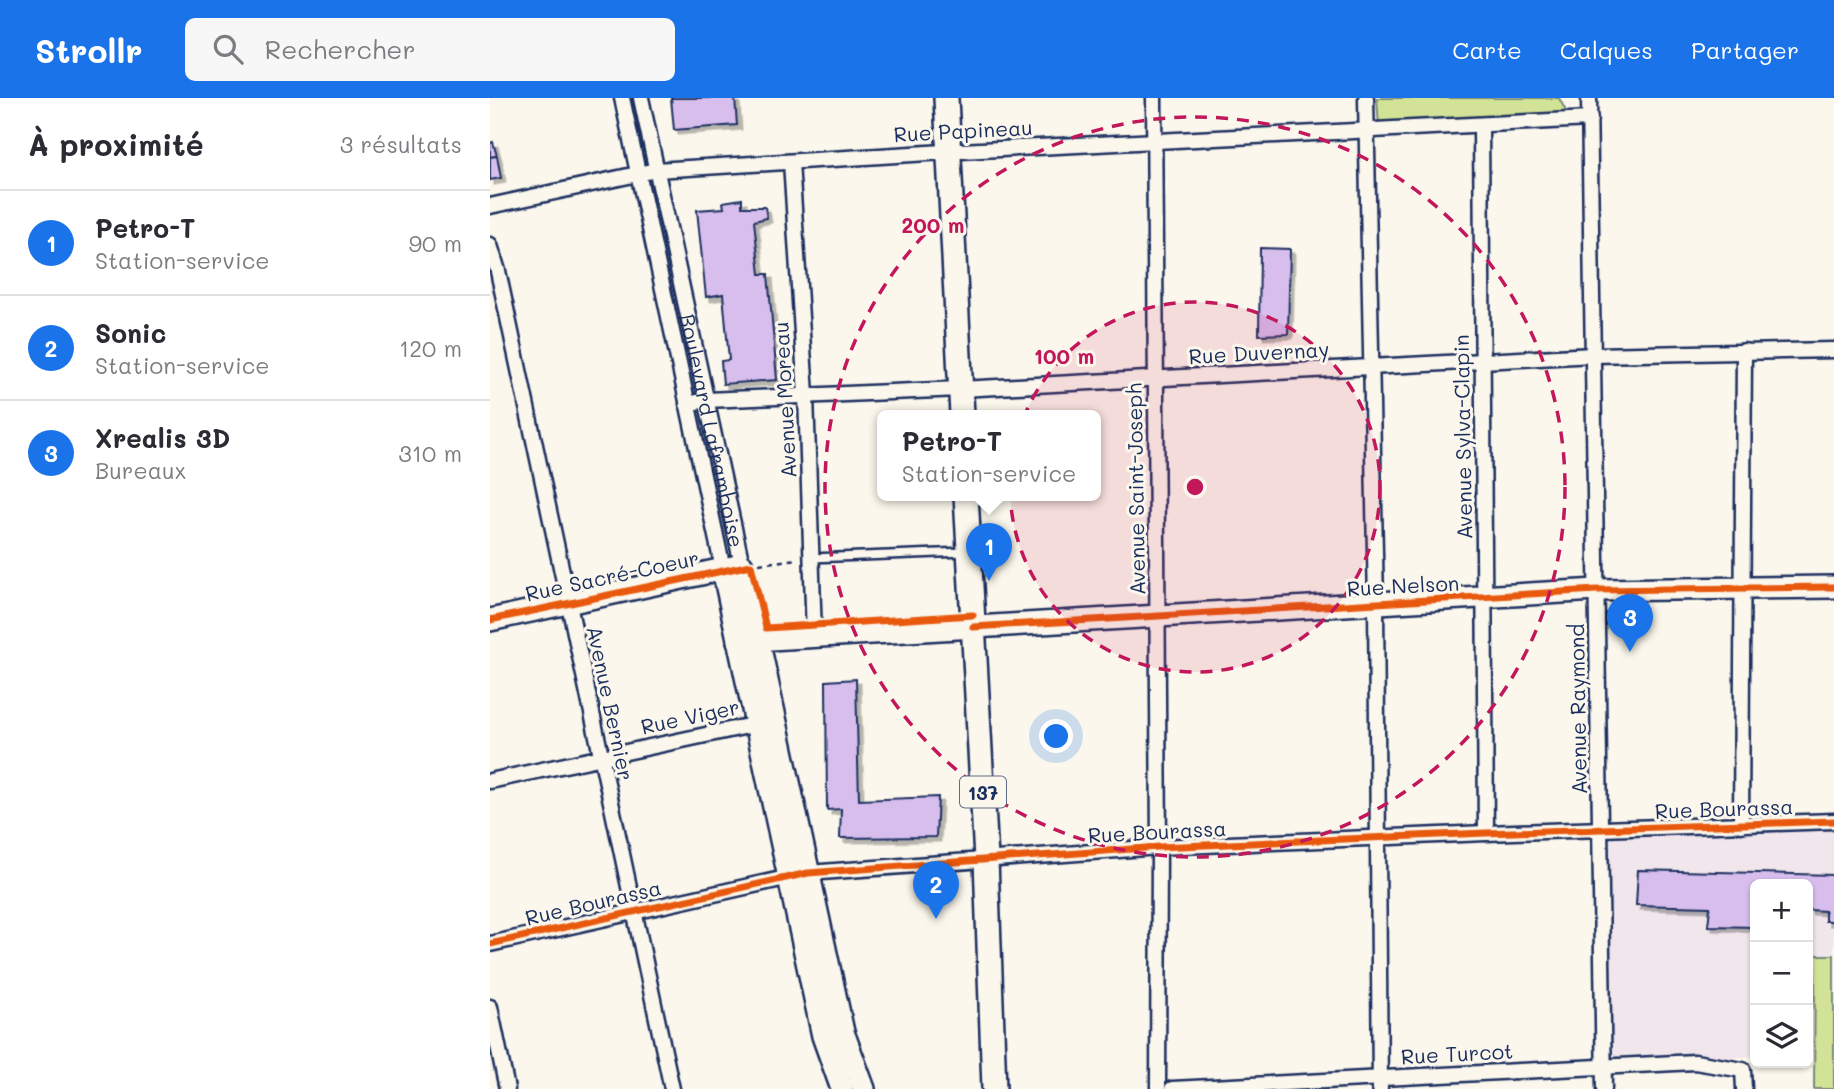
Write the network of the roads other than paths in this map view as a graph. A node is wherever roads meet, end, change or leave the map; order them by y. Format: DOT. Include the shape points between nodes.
graph roads {
  1 [pos="622,98"];
  2 [pos="641,98"];
  3 [pos="946,98"];
  4 [pos="1154,98"];
  5 [pos="1366,98"];
  6 [pos="1589,98"];
  7 [pos="1590,119"];
  8 [pos="1481,126"];
  9 [pos="1366,131"];
  10 [pos="1153,141"];
  11 [pos="948,151"];
  12 [pos="791,162"];
  13 [pos="656,170"];
  14 [pos="638,174"];
  15 [pos="490,206"];
  16 [pos="490,245"];
  17 [pos="1744,351"];
  18 [pos="1834,351"];
  19 [pos="1593,355"];
  20 [pos="1482,361"];
  21 [pos="1371,366"];
  22 [pos="1155,379"];
  23 [pos="960,389"];
  24 [pos="806,395"];
  25 [pos="706,400"];
  26 [pos="687,404"];
  27 [pos="961,410"];
  28 [pos="966,501"];
  29 [pos="969,551"];
  30 [pos="811,558"];
  31 [pos="739,566"];
  32 [pos="1834,587"];
  33 [pos="1741,588"];
  34 [pos="1597,590"];
  35 [pos="1485,597"];
  36 [pos="568,603"];
  37 [pos="1376,604"];
  38 [pos="1157,616"];
  39 [pos="490,620"];
  40 [pos="973,627"];
  41 [pos="814,636"];
  42 [pos="748,641"];
  43 [pos="766,722"];
  44 [pos="601,756"];
  45 [pos="490,781"];
  46 [pos="1834,821"];
  47 [pos="1741,825"];
  48 [pos="1600,829"];
  49 [pos="1486,833"];
  50 [pos="1378,838"];
  51 [pos="1159,847"];
  52 [pos="986,859"];
  53 [pos="798,875"];
  54 [pos="634,910"];
  55 [pos="490,944"];
  56 [pos="490,1007"];
  57 [pos="1604,1066"];
  58 [pos="1488,1073"];
  59 [pos="1380,1084"];
  60 [pos="507,1089"];
  61 [pos="672,1089"];
  62 [pos="842,1089"];
  63 [pos="864,1089"];
  64 [pos="994,1089"];
  65 [pos="1158,1089"];
  66 [pos="1172,1089"];
  67 [pos="1488,1089"];
  68 [pos="1604,1089"];
  69 [pos="1744,1089"];
  1 -- 14 [label="street, Boulevard Laframboise"];
  2 -- 13 [label="street, Boulevard Laframboise"];
  3 -- 11 [label="main road"];
  4 -- 10 [label="street, Avenue Saint-Joseph"];
  5 -- 9 [label="street"];
  6 -- 7 [label="street"];
  7 -- 8 [label="street, Rue Papineau"];
  7 -- 19 [label="street, Avenue Raymond"];
  8 -- 9 [label="street, Rue Papineau"];
  8 -- 20 [label="street, Avenue Sylva-Clapin"];
  9 -- 10 [label="street, Rue Papineau"];
  9 -- 21 [label="street"];
  10 -- 11 [label="street, Rue Papineau"];
  10 -- 22 [label="street, Avenue Saint-Joseph"];
  11 -- 12 [label="street, Rue Papineau"];
  11 -- 23 [label="main road"];
  12 -- 13 [label="street, Rue Papineau"];
  12 -- 24 [label="street, Avenue Moreau"];
  13 -- 14 [label="street, Rue Papineau"];
  13 -- 25 [label="street, Boulevard Laframboise"];
  14 -- 15 [label="street, Rue Papineau"];
  14 -- 26 [label="street, Boulevard Laframboise"];
  16 -- 36 [label="street, Avenue Bernier"];
  17 -- 18 [label="street, Rue Duvernay"];
  17 -- 19 [label="street, Rue Duvernay"];
  17 -- 33 [label="street"];
  19 -- 20 [label="street, Rue Duvernay"];
  19 -- 34 [label="street, Avenue Raymond"];
  20 -- 21 [label="street, Rue Duvernay"];
  20 -- 35 [label="street, Avenue Sylva-Clapin"];
  21 -- 22 [label="street, Rue Duvernay"];
  21 -- 37 [label="street"];
  22 -- 23 [label="street, Rue Duvernay"];
  22 -- 38 [label="street, Avenue Saint-Joseph"];
  23 -- 24 [label="street, Rue Duvernay"];
  23 -- 27 [label="main road"];
  24 -- 25 [label="street, Rue Duvernay"];
  24 -- 30 [label="street, Avenue Moreau"];
  25 -- 26 [label="street, Rue Duvernay"];
  25 -- 31 [label="street, Boulevard Laframboise"];
  26 -- 31 [label="street, Boulevard Laframboise"];
  28 -- 29 [label="main road, 137"];
  29 -- 30 [label="lane"];
  29 -- 40 [label="main road, 137"];
  30 -- 41 [label="street, Avenue Moreau"];
  31 -- 36 [label="street, Rue Sacré-Coeur"];
  31 -- 42 [label="street, Boulevard Laframboise"];
  32 -- 33 [label="street, Rue Nelson"];
  33 -- 34 [label="street, Rue Nelson"];
  33 -- 47 [label="street"];
  34 -- 35 [label="street, Rue Nelson"];
  34 -- 48 [label="street, Avenue Raymond"];
  35 -- 37 [label="street, Rue Nelson"];
  35 -- 49 [label="street, Avenue Sylva-Clapin"];
  36 -- 39 [label="street, Rue Sacré-Coeur"];
  36 -- 44 [label="street, Avenue Bernier"];
  37 -- 38 [label="street, Rue Nelson"];
  37 -- 50 [label="street"];
  38 -- 40 [label="street, Rue Nelson"];
  38 -- 51 [label="street, Avenue Saint-Joseph"];
  40 -- 41 [label="street, Rue Nelson"];
  40 -- 52 [label="main road, 137"];
  41 -- 42 [label="street, Rue Nelson"];
  42 -- 43 [label="street, Boulevard Laframboise"];
  43 -- 44 [label="street, Rue Viger"];
  43 -- 53 [label="street, Boulevard Laframboise"];
  44 -- 45 [label="street, Rue Viger"];
  44 -- 54 [label="street, Avenue Bernier"];
  46 -- 47 [label="street, Rue Bourassa"];
  47 -- 48 [label="street, Rue Bourassa"];
  48 -- 49 [label="street, Rue Bourassa"];
  48 -- 57 [label="street, Avenue Raymond"];
  49 -- 50 [label="street, Rue Bourassa"];
  50 -- 51 [label="street, Rue Bourassa"];
  50 -- 59 [label="street"];
  51 -- 52 [label="street, Rue Bourassa"];
  51 -- 65 [label="street, Avenue Saint-Joseph"];
  52 -- 53 [label="street, Rue Bourassa"];
  52 -- 64 [label="main road, 137"];
  53 -- 54 [label="street, Rue Bourassa"];
  53 -- 62 [label="street, Boulevard Laframboise" via="823,1036"];
  53 -- 63 [label="street, Boulevard Laframboise"];
  54 -- 55 [label="street, Rue Bourassa"];
  54 -- 61 [label="street, Avenue Bernier"];
  56 -- 60 [label="street"];
  57 -- 58 [label="street, Rue Turcot"];
  57 -- 68 [label="street, Avenue Raymond"];
  57 -- 69 [label="street, Rue Turcot" via="1695,1062 1743,1070"];
  58 -- 59 [label="street, Rue Turcot"];
  58 -- 67 [label="street"];
  59 -- 66 [label="street, Rue Turcot"];
}
